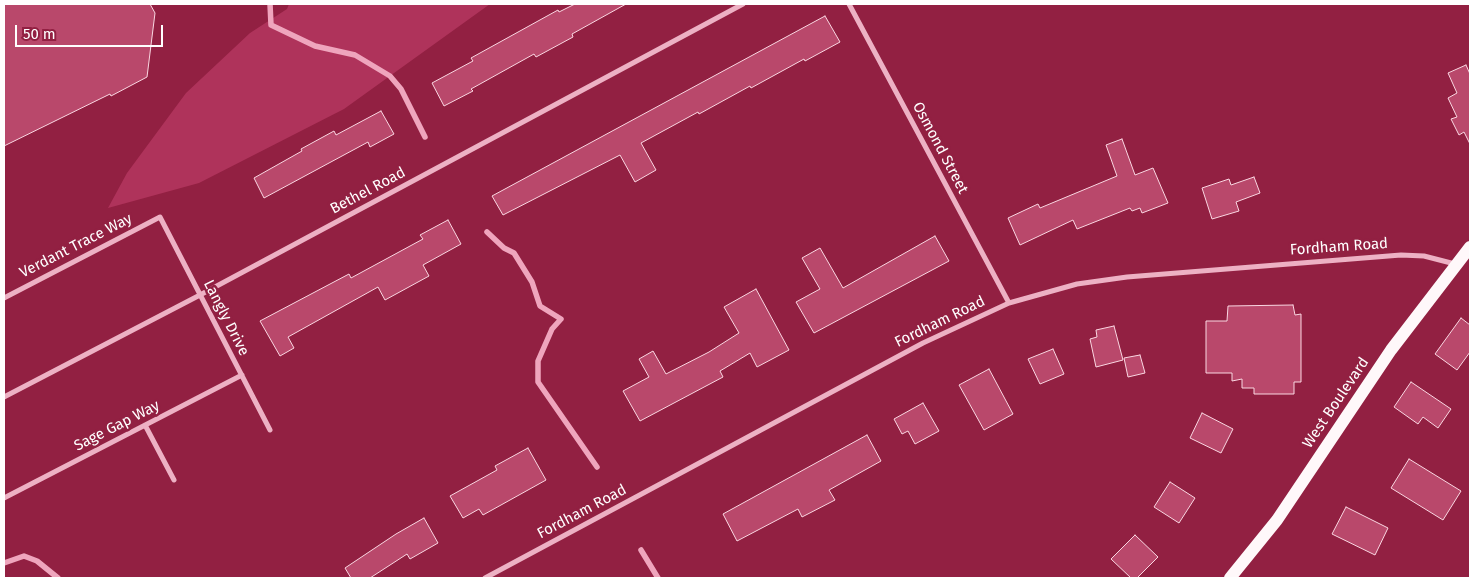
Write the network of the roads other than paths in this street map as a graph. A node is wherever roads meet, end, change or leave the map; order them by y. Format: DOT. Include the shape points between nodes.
graph roads {
  1 [pos="742,4"];
  2 [pos="849,4"];
  3 [pos="160,217"];
  4 [pos="1470,247"];
  5 [pos="1455,264"];
  6 [pos="200,295"];
  7 [pos="4,298"];
  8 [pos="1009,303"];
  9 [pos="242,375"];
  10 [pos="4,397"];
  11 [pos="145,425"];
  12 [pos="270,430"];
  13 [pos="174,480"];
  14 [pos="4,498"];
  15 [pos="485,578"];
  16 [pos="1230,578"];
  1 -- 6 [label="street, Bethel Road"];
  2 -- 8 [label="street, Osmond Street"];
  3 -- 6 [label="street, Langly Drive"];
  3 -- 7 [label="street, Verdant Trace Way"];
  4 -- 5 [label="main road, West Boulevard"];
  5 -- 8 [label="street, Fordham Road" via="1424,256 1401,255 1126,276 1077,284"];
  5 -- 16 [label="main road, West Boulevard" via="1391,350 1277,520"];
  6 -- 9 [label="street, Langly Drive"];
  6 -- 10 [label="street, Bethel Road"];
  8 -- 15 [label="street, Fordham Road" via="923,343"];
  9 -- 11 [label="street, Sage Gap Way"];
  9 -- 12 [label="street, Langly Drive"];
  11 -- 13 [label="street"];
  11 -- 14 [label="street, Sage Gap Way"];
}
